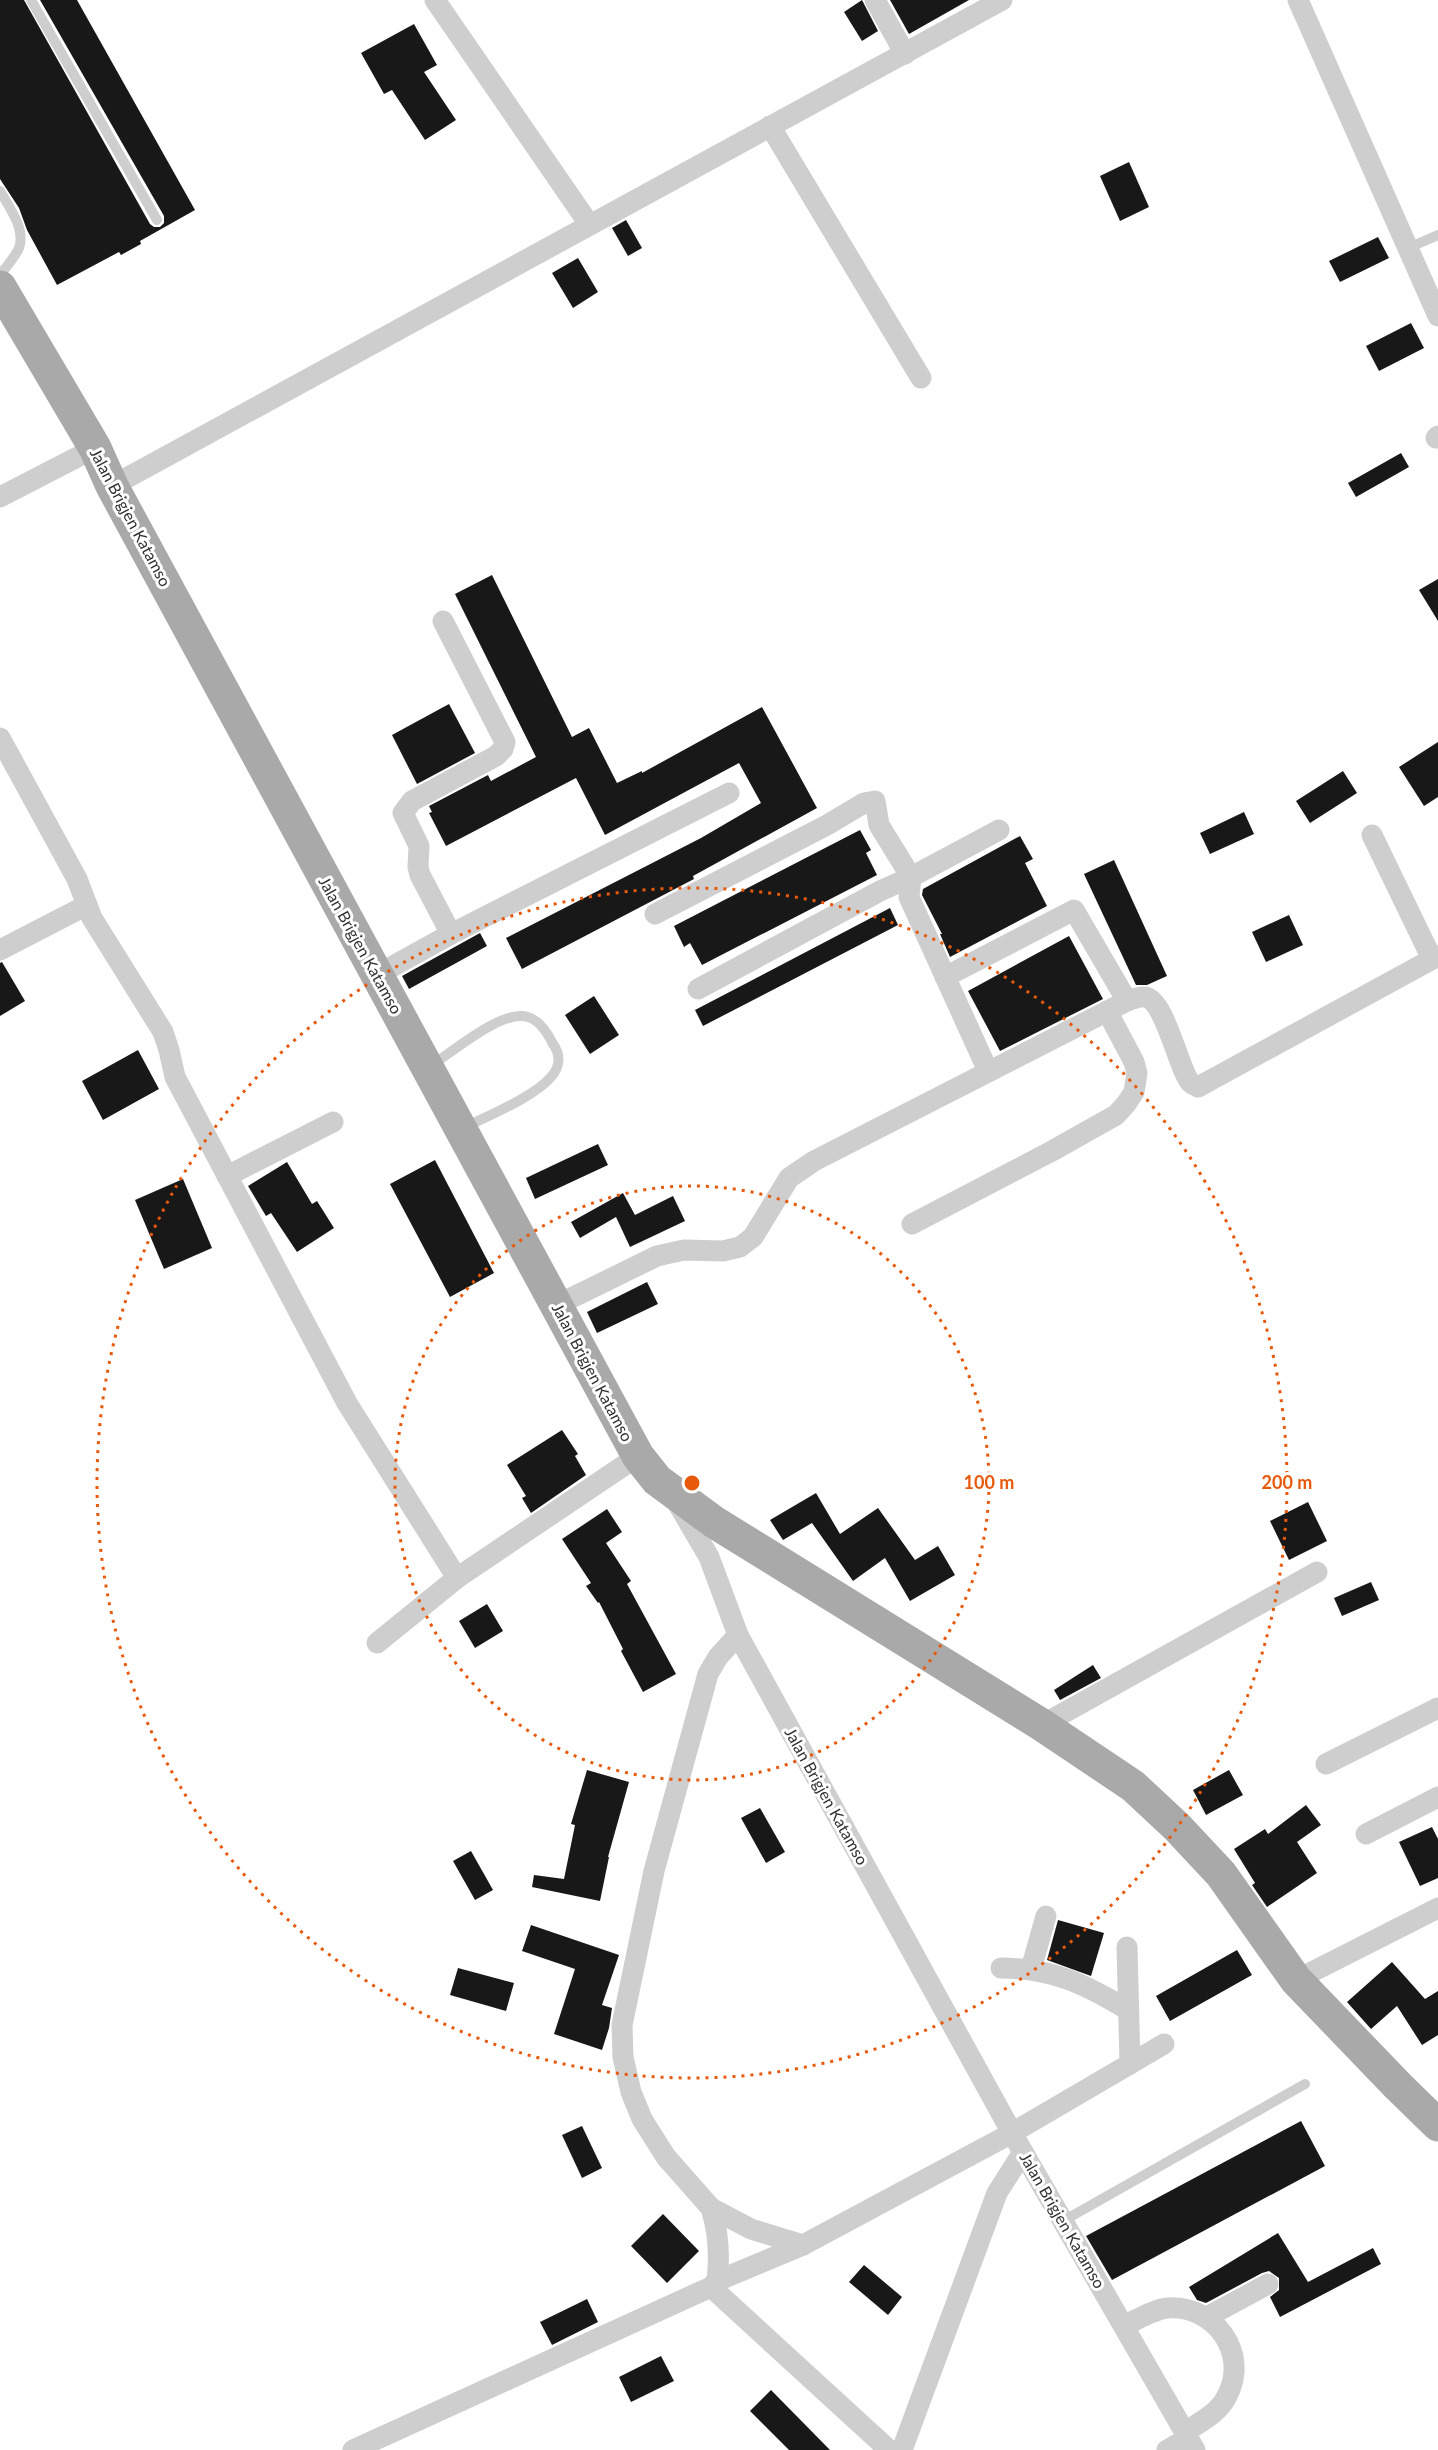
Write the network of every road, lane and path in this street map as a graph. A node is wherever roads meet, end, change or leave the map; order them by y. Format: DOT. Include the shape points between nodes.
graph roads {
  1 [pos="31,0"];
  2 [pos="435,0"];
  3 [pos="875,0"];
  4 [pos="1298,0"];
  5 [pos="994,2"];
  6 [pos="905,54"];
  7 [pos="770,126"];
  8 [pos="0,191"];
  9 [pos="156,220"];
  10 [pos="589,224"];
  11 [pos="1438,235"];
  12 [pos="1408,248"];
  13 [pos="0,275"];
  14 [pos="0,287"];
  15 [pos="1438,316"];
  16 [pos="921,378"];
  17 [pos="94,448"];
  18 [pos="112,486"];
  19 [pos="0,497"];
  20 [pos="444,621"];
  21 [pos="0,738"];
  22 [pos="729,793"];
  23 [pos="999,830"];
  24 [pos="1372,834"];
  25 [pos="911,877"];
  26 [pos="87,905"];
  27 [pos="655,914"];
  28 [pos="451,934"];
  29 [pos="0,950"];
  30 [pos="1435,958"];
  31 [pos="377,975"];
  32 [pos="945,977"];
  33 [pos="698,989"];
  34 [pos="1127,1001"];
  35 [pos="1107,1011"];
  36 [pos="429,1067"];
  37 [pos="988,1071"];
  38 [pos="333,1122"];
  39 [pos="461,1130"];
  40 [pos="227,1176"];
  41 [pos="912,1224"];
  42 [pos="557,1305"];
  43 [pos="648,1468"];
  44 [pos="1317,1572"];
  45 [pos="457,1578"];
  46 [pos="738,1635"];
  47 [pos="377,1643"];
  48 [pos="1438,1708"];
  49 [pos="1042,1725"];
  50 [pos="1326,1764"];
  51 [pos="1438,1797"];
  52 [pos="1366,1834"];
  53 [pos="1438,1908"];
  54 [pos="1046,1916"];
  55 [pos="1127,1947"];
  56 [pos="1001,1968"];
  57 [pos="1031,1969"];
  58 [pos="1296,1980"];
  59 [pos="1128,2010"];
  60 [pos="1164,2044"];
  61 [pos="1130,2064"];
  62 [pos="1305,2084"];
  63 [pos="1438,2125"];
  64 [pos="1012,2133"];
  65 [pos="1023,2152"];
  66 [pos="711,2208"];
  67 [pos="1063,2221"];
  68 [pos="803,2245"];
  69 [pos="714,2284"];
  70 [pos="1268,2284"];
  71 [pos="1207,2317"];
  72 [pos="1125,2325"];
  73 [pos="1190,2440"];
  74 [pos="353,2450"];
  75 [pos="889,2450"];
  76 [pos="902,2450"];
  77 [pos="1167,2450"];
  1 -- 9 [label="lane"];
  2 -- 10 [label="street"];
  3 -- 6 [label="street"];
  4 -- 12 [label="street"];
  5 -- 6 [label="street"];
  6 -- 7 [label="street"];
  7 -- 10 [label="street"];
  7 -- 16 [label="street"];
  8 -- 13 [label="lane" via="21,236 19,248"];
  10 -- 18 [label="street"];
  11 -- 12 [label="lane"];
  12 -- 15 [label="street"];
  14 -- 17 [label="main road, Jalan Brigjen Katamso"];
  17 -- 18 [label="main road, Jalan Brigjen Katamso"];
  17 -- 19 [label="street"];
  18 -- 31 [label="main road, Jalan Brigjen Katamso"];
  20 -- 28 [label="street" via="504,742 503,749 491,760 412,801 403,813 419,846 420,875"];
  21 -- 26 [label="street" via="78,879"];
  22 -- 28 [label="street"];
  23 -- 25 [label="street"];
  24 -- 30 [label="street"];
  25 -- 27 [label="street" via="879,825 875,801 864,803"];
  25 -- 32 [label="street" via="909,897"];
  25 -- 33 [label="street"];
  26 -- 29 [label="street"];
  26 -- 40 [label="street" via="163,1032 175,1077"];
  28 -- 31 [label="street"];
  30 -- 34 [label="street" via="1198,1087 1190,1082 1156,1005 1143,996"];
  31 -- 36 [label="main road, Jalan Brigjen Katamso"];
  32 -- 34 [label="street" via="1074,910"];
  32 -- 37 [label="street"];
  34 -- 35 [label="street"];
  35 -- 37 [label="street"];
  35 -- 41 [label="street" via="1137,1073 1134,1092 1116,1115"];
  36 -- 39 [label="main road, Jalan Brigjen Katamso"];
  36 -- 39 [label="lane" via="503,1018 517,1016 530,1017 538,1023 558,1051 558,1068 542,1087"];
  37 -- 42 [label="street" via="789,1178 753,1237 740,1247 723,1251 684,1250 657,1256"];
  38 -- 40 [label="street"];
  39 -- 42 [label="main road, Jalan Brigjen Katamso"];
  40 -- 45 [label="street" via="347,1403"];
  42 -- 43 [label="main road, Jalan Brigjen Katamso"];
  43 -- 45 [label="street"];
  43 -- 46 [label="street, Jalan Brigjen Katamso" via="684,1512 709,1557"];
  43 -- 49 [label="main road" via="714,1522"];
  44 -- 49 [label="street"];
  45 -- 47 [label="street"];
  46 -- 64 [label="street, Jalan Brigjen Katamso"];
  46 -- 66 [label="street" via="708,1674 654,1871 622,2025 623,2057 642,2119 666,2157"];
  48 -- 50 [label="street"];
  49 -- 58 [label="main road" via="1133,1786 1177,1827 1221,1874"];
  51 -- 52 [label="street"];
  53 -- 58 [label="street"];
  54 -- 57 [label="street"];
  55 -- 59 [label="street"];
  56 -- 57 [label="street"];
  57 -- 59 [label="street" via="1078,1982"];
  58 -- 63 [label="main road"];
  59 -- 61 [label="street"];
  60 -- 61 [label="street"];
  61 -- 64 [label="street"];
  62 -- 67 [label="lane"];
  64 -- 65 [label="street, Jalan Brigjen Katamso"];
  64 -- 68 [label="street"];
  65 -- 67 [label="street, Jalan Brigjen Katamso"];
  65 -- 76 [label="street" via="997,2193"];
  66 -- 68 [label="street" via="751,2229"];
  66 -- 69 [label="street" via="720,2255"];
  67 -- 72 [label="street, Jalan Brigjen Katamso"];
  68 -- 69 [label="street"];
  69 -- 74 [label="street"];
  69 -- 75 [label="street"];
  70 -- 71 [label="street"];
  71 -- 72 [label="street" via="1184,2308 1164,2308"];
  71 -- 73 [label="street" via="1225,2334 1234,2357 1233,2381 1227,2397"];
  72 -- 73 [label="street, Jalan Brigjen Katamso"];
  73 -- 77 [label="street"];
}
